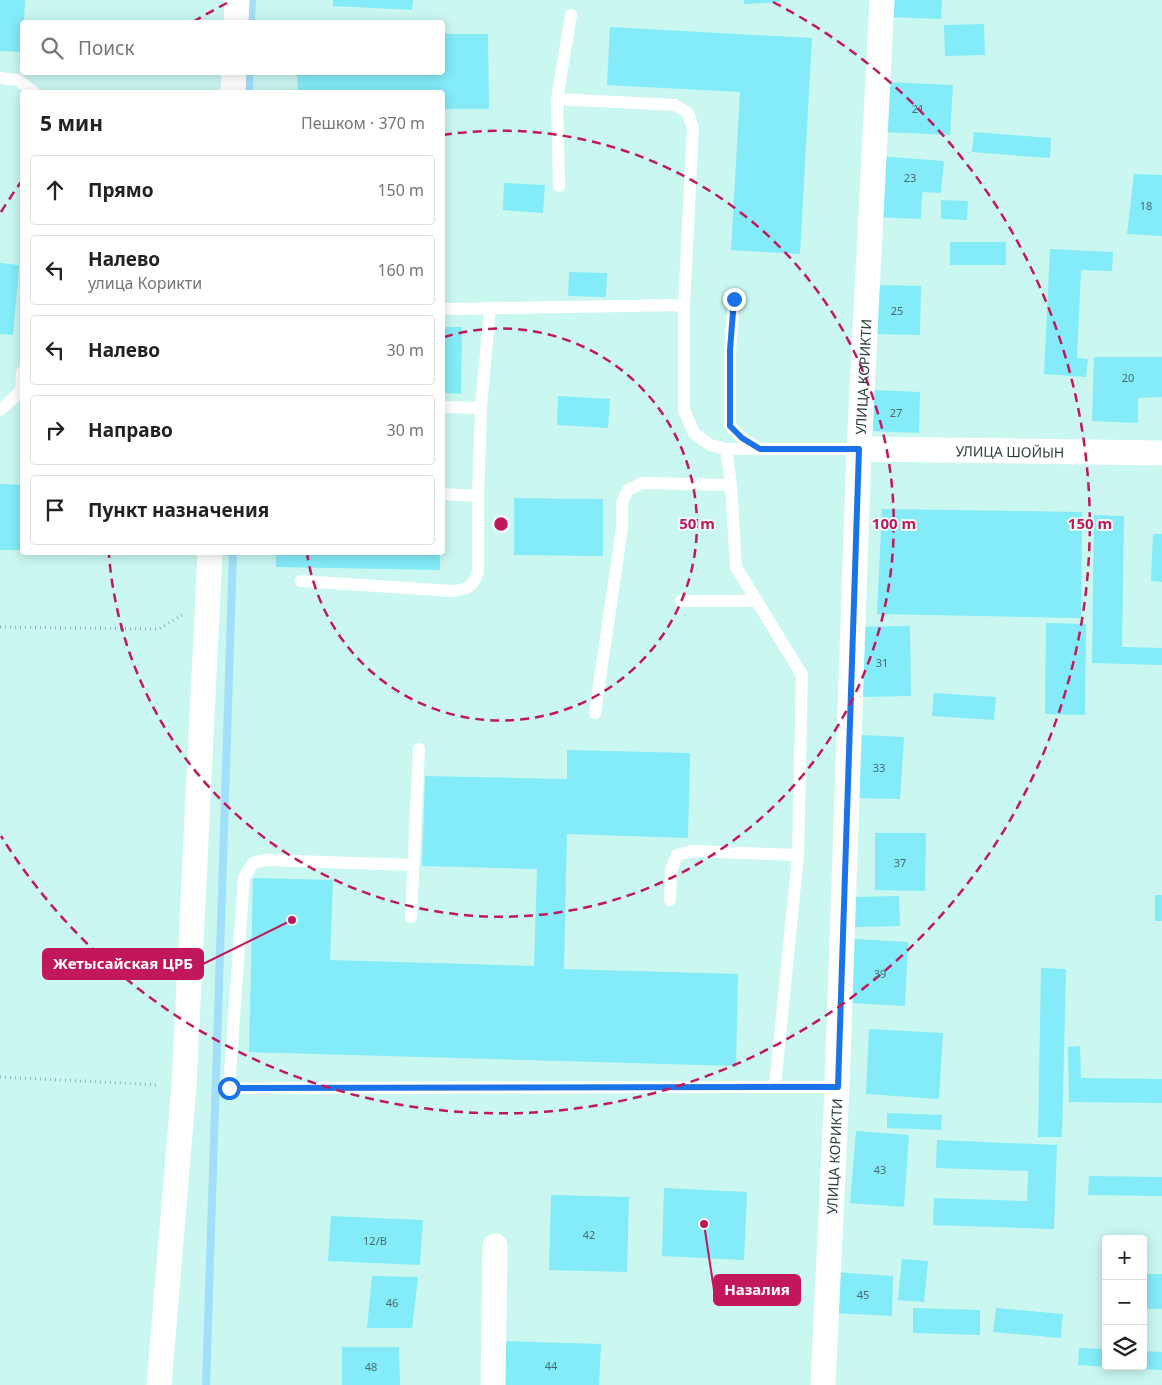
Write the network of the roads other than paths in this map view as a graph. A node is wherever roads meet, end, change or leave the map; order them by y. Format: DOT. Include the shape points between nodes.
graph roads {
  1 [pos="237,0"];
  2 [pos="882,0"];
  3 [pos="572,15"];
  4 [pos="236,20"];
  5 [pos="234,75"];
  6 [pos="0,78"];
  7 [pos="31,90"];
  8 [pos="233,90"];
  9 [pos="557,99"];
  10 [pos="560,186"];
  11 [pos="734,299"];
  12 [pos="684,305"];
  13 [pos="490,308"];
  14 [pos="445,309"];
  15 [pos="20,392"];
  16 [pos="445,407"];
  17 [pos="481,408"];
  18 [pos="0,410"];
  19 [pos="726,449"];
  20 [pos="760,449"];
  21 [pos="859,449"];
  22 [pos="1162,453"];
  23 [pos="731,485"];
  24 [pos="445,494"];
  25 [pos="478,496"];
  26 [pos="210,555"];
  27 [pos="302,581"];
  28 [pos="681,601"];
  29 [pos="756,601"];
  30 [pos="595,713"];
  31 [pos="419,749"];
  32 [pos="798,855"];
  33 [pos="413,865"];
  34 [pos="670,900"];
  35 [pos="410,917"];
  36 [pos="774,1086"];
  37 [pos="838,1087"];
  38 [pos="495,1246"];
  39 [pos="159,1385"];
  40 [pos="493,1385"];
  41 [pos="823,1385"];
  1 -- 4 [label="street"];
  2 -- 21 [label="street, УЛИЦА КОРИКТИ"];
  3 -- 9 [label="lane"];
  5 -- 8 [label="street"];
  6 -- 7 [label="lane" via="18,80"];
  9 -- 10 [label="lane"];
  9 -- 12 [label="lane" via="675,105 688,112 694,127"];
  11 -- 20 [label="lane" via="730,426"];
  12 -- 13 [label="lane"];
  12 -- 19 [label="lane" via="684,410 694,433 710,445"];
  13 -- 14 [label="lane"];
  13 -- 17 [label="lane"];
  15 -- 18 [label="lane"];
  16 -- 17 [label="lane"];
  17 -- 25 [label="lane"];
  19 -- 20 [label="lane"];
  19 -- 23 [label="lane"];
  20 -- 21 [label="lane"];
  21 -- 22 [label="street, УЛИЦА ШОЙЫН"];
  21 -- 37 [label="street, УЛИЦА КОРИКТИ"];
  23 -- 29 [label="lane" via="736,567"];
  23 -- 30 [label="lane" via="642,483 628,490 622,503 622,528"];
  24 -- 25 [label="lane"];
  25 -- 27 [label="lane" via="478,572 474,582 465,590"];
  26 -- 39 [label="street" via="184,1086"];
  28 -- 29 [label="lane"];
  29 -- 32 [label="lane" via="802,675"];
  31 -- 33 [label="lane"];
  32 -- 34 [label="lane" via="692,851 677,855 671,870"];
  32 -- 36 [label="lane"];
  33 -- 35 [label="lane"];
  33 -- 36 [label="lane" via="265,860 253,863 244,878 229,1088"];
  36 -- 37 [label="lane"];
  37 -- 41 [label="street, УЛИЦА КОРИКТИ"];
  38 -- 40 [label="street"];
}
